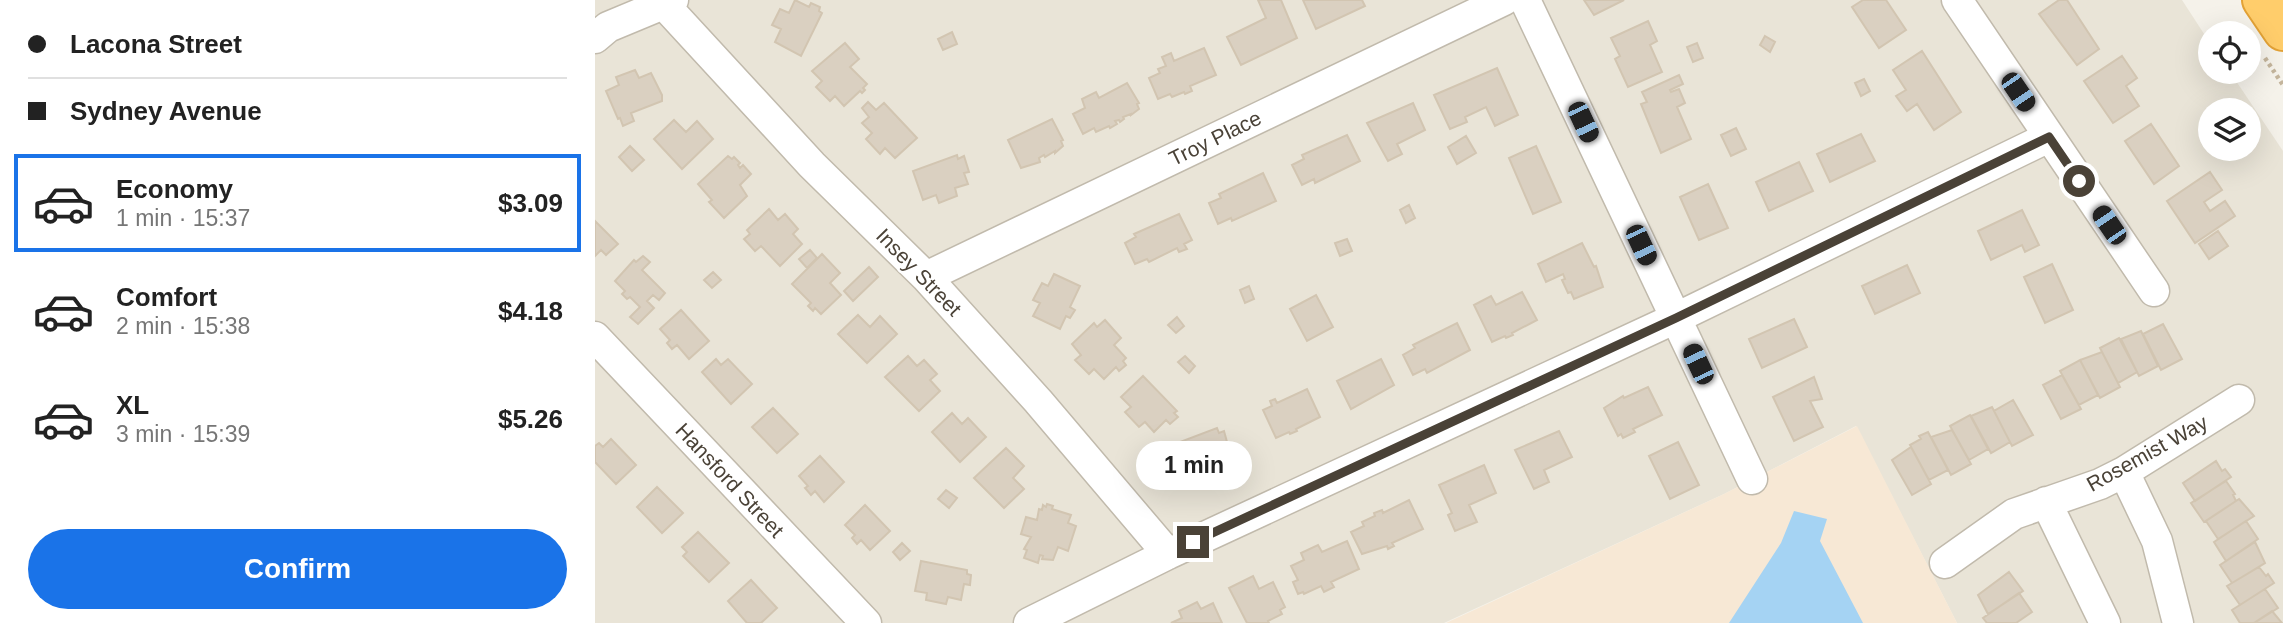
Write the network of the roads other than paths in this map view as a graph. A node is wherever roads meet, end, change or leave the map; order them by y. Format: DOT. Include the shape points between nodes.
graph roads {
  1 [pos="1504,0"];
  2 [pos="1525,0"];
  3 [pos="1957,0"];
  4 [pos="2262,0"];
  5 [pos="666,1"];
  6 [pos="2283,31"];
  7 [pos="595,38"];
  8 [pos="2049,137"];
  9 [pos="926,277"];
  10 [pos="2154,291"];
  11 [pos="1676,318"];
  12 [pos="595,337"];
  13 [pos="2239,400"];
  14 [pos="2124,472"];
  15 [pos="1752,480"];
  16 [pos="2046,502"];
  17 [pos="1168,554"];
  18 [pos="1945,563"];
  19 [pos="866,623"];
  20 [pos="1029,623"];
  21 [pos="2105,623"];
  22 [pos="2178,623"];
  1 -- 9 [label="street, Troy Place"];
  2 -- 11 [label="street"];
  3 -- 8 [label="street"];
  4 -- 6 [label="highway"];
  5 -- 7 [label="street" via="608,27"];
  5 -- 9 [label="street, Insey Street" via="812,165"];
  8 -- 10 [label="street"];
  8 -- 11 [label="street"];
  9 -- 17 [label="street, Insey Street"];
  11 -- 15 [label="street"];
  11 -- 17 [label="street"];
  12 -- 19 [label="street, Hansford Street"];
  13 -- 14 [label="street, Rosemist Way"];
  14 -- 16 [label="street, Rosemist Way"];
  14 -- 22 [label="street" via="2157,541"];
  16 -- 18 [label="street, Rosemist Way" via="2000,522"];
  16 -- 21 [label="street"];
  17 -- 20 [label="street"];
}
